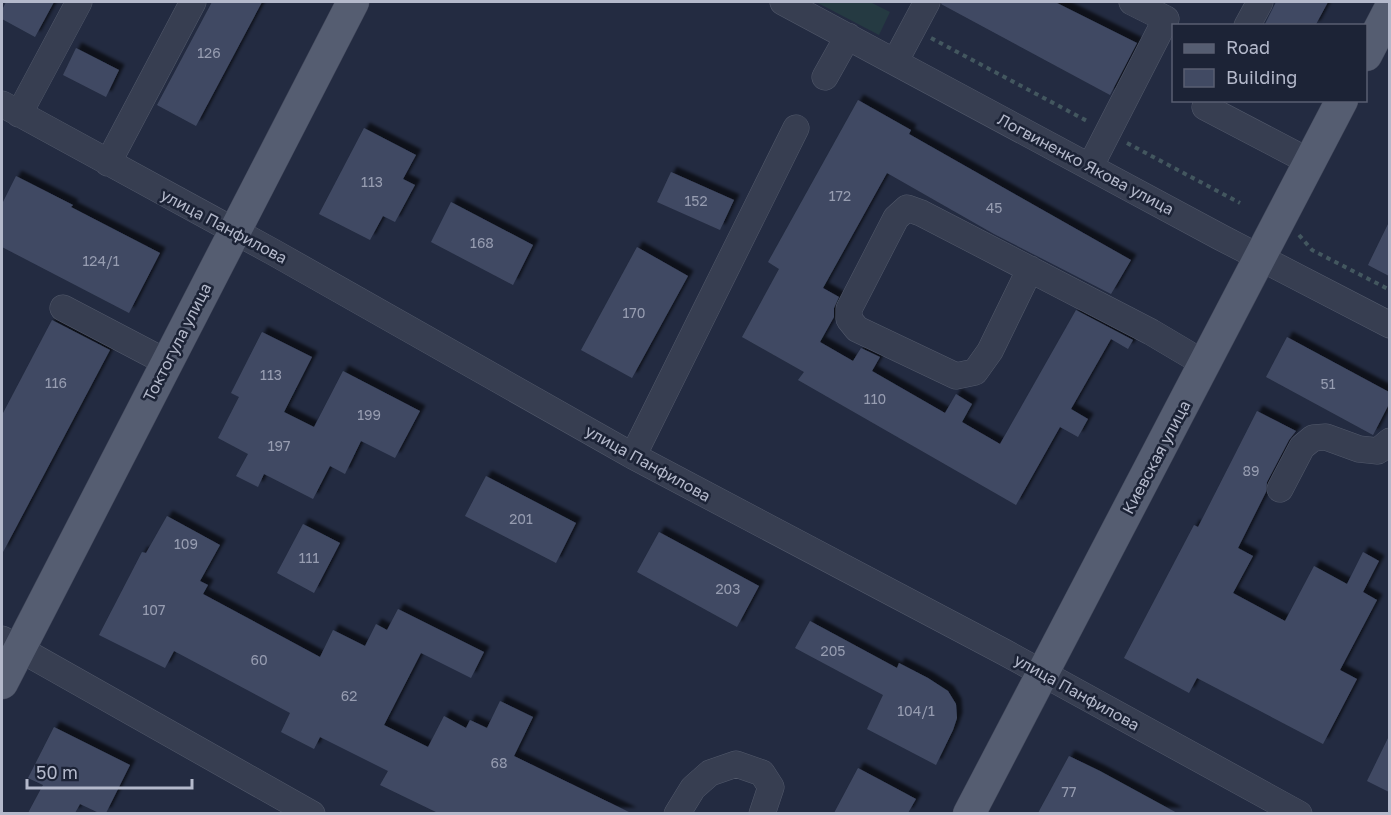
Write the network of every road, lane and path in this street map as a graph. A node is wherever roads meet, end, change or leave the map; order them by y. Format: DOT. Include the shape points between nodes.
graph roads {
  1 [pos="79,2"];
  2 [pos="193,2"];
  3 [pos="353,2"];
  4 [pos="783,2"];
  5 [pos="927,2"];
  6 [pos="1132,2"];
  7 [pos="1260,2"];
  8 [pos="1389,9"];
  9 [pos="904,11"];
  10 [pos="1248,24"];
  11 [pos="848,36"];
  12 [pos="1367,51"];
  13 [pos="888,58"];
  14 [pos="825,77"];
  15 [pos="1207,102"];
  16 [pos="1341,102"];
  17 [pos="10,109"];
  18 [pos="1095,126"];
  19 [pos="796,128"];
  20 [pos="1126,142"];
  21 [pos="1310,162"];
  22 [pos="108,163"];
  23 [pos="1090,167"];
  24 [pos="1240,203"];
  25 [pos="233,231"];
  26 [pos="1298,233"];
  27 [pos="1261,257"];
  28 [pos="1030,268"];
  29 [pos="1389,290"];
  30 [pos="63,308"];
  31 [pos="1389,325"];
  32 [pos="166,362"];
  33 [pos="1205,364"];
  34 [pos="1389,441"];
  35 [pos="633,456"];
  36 [pos="1280,489"];
  37 [pos="10,644"];
  38 [pos="1042,674"];
  39 [pos="2,683"];
  40 [pos="312,813"];
  41 [pos="677,813"];
  42 [pos="762,813"];
  43 [pos="969,813"];
  44 [pos="1299,813"];
  1 -- 17 [label="street"];
  2 -- 22 [label="street"];
  3 -- 25 [label="main road, Токтогула улица"];
  4 -- 11 [label="street, Логвиненко Якова улица"];
  5 -- 13 [label="street"];
  6 -- 23 [label="street" via="1166,19"];
  7 -- 10 [label="street"];
  8 -- 12 [label="main road"];
  9 -- 13 [label="street"];
  9 -- 18 [label="path"];
  11 -- 13 [label="street, Логвиненко Якова улица"];
  11 -- 14 [label="street"];
  13 -- 23 [label="street, Логвиненко Якова улица"];
  15 -- 21 [label="street" via="1205,106"];
  16 -- 21 [label="main road, Киевская улица"];
  17 -- 22 [label="street, улица Панфилова"];
  19 -- 35 [label="street"];
  20 -- 24 [label="path"];
  21 -- 27 [label="main road, Киевская улица"];
  22 -- 25 [label="street, улица Панфилова"];
  23 -- 27 [label="street, Логвиненко Якова улица"];
  25 -- 32 [label="main road, Токтогула улица"];
  25 -- 35 [label="street, улица Панфилова"];
  26 -- 29 [label="path" via="1312,250"];
  27 -- 31 [label="street, Логвиненко Якова улица"];
  27 -- 33 [label="main road, Киевская улица"];
  28 -- 28 [label="street" via="990,351 975,372 956,376 857,329 849,319 849,309 896,218 907,208"];
  28 -- 33 [label="street"];
  30 -- 32 [label="street"];
  32 -- 37 [label="main road, Токтогула улица"];
  33 -- 38 [label="main road, Киевская улица"];
  34 -- 36 [label="street" via="1378,451 1359,449 1326,437 1313,438 1302,447"];
  35 -- 38 [label="street, улица Панфилова"];
  37 -- 39 [label="main road, Токтогула улица"];
  37 -- 40 [label="street"];
  38 -- 43 [label="main road, Киевская улица"];
  38 -- 44 [label="street, улица Панфилова"];
  41 -- 42 [label="street" via="693,788 710,773 736,764 762,773 771,787"];
}
